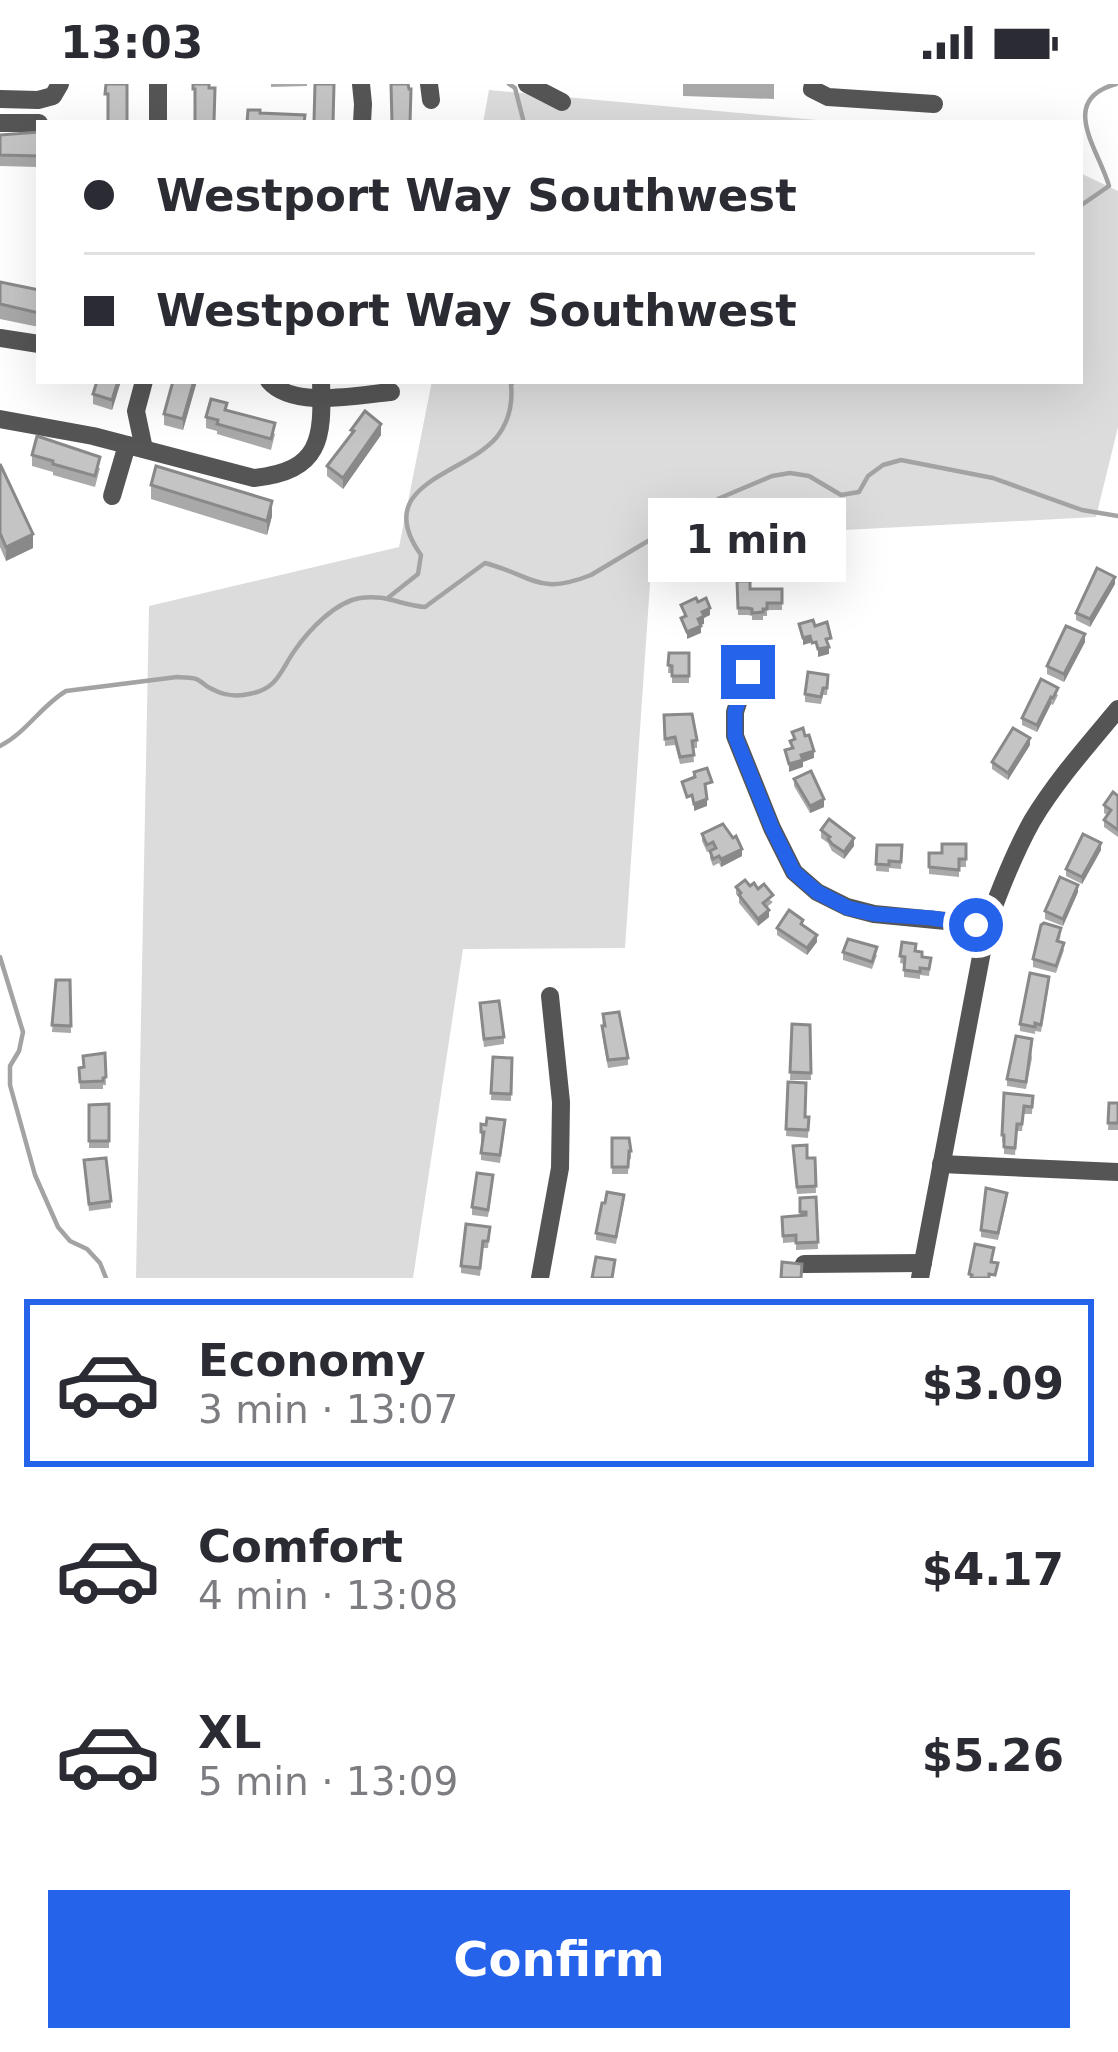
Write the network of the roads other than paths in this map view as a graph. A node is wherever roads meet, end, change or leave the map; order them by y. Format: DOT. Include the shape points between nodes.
graph roads {
  1 [pos="60,84"];
  2 [pos="158,84"];
  3 [pos="361,84"];
  4 [pos="526,84"];
  5 [pos="813,84"];
  6 [pos="0,99"];
  7 [pos="562,102"];
  8 [pos="934,104"];
  9 [pos="158,120"];
  10 [pos="362,120"];
  11 [pos="0,123"];
  12 [pos="36,123"];
  13 [pos="0,338"];
  14 [pos="36,344"];
  15 [pos="143,384"];
  16 [pos="272,384"];
  17 [pos="321,389"];
  18 [pos="391,392"];
  19 [pos="0,419"];
  20 [pos="136,447"];
  21 [pos="112,496"];
  22 [pos="748,672"];
  23 [pos="1118,709"];
  24 [pos="987,925"];
  25 [pos="550,996"];
  26 [pos="941,1164"];
  27 [pos="1118,1172"];
  28 [pos="804,1264"];
  29 [pos="922,1270"];
  30 [pos="540,1278"];
  1 -- 6 [label="street" via="38,100"];
  2 -- 9 [label="street"];
  3 -- 10 [label="street"];
  4 -- 7 [label="street"];
  5 -- 8 [label="street" via="828,97"];
  11 -- 12 [label="street"];
  13 -- 14 [label="street"];
  15 -- 20 [label="street"];
  16 -- 17 [label="street" via="297,397"];
  17 -- 18 [label="street"];
  17 -- 20 [label="street" via="316,446 280,475 254,478"];
  19 -- 20 [label="street"];
  20 -- 21 [label="street"];
  22 -- 24 [label="street" via="735,736 794,872 848,908"];
  23 -- 24 [label="street" via="1035,817"];
  24 -- 26 [label="street"];
  25 -- 30 [label="street" via="560,1168"];
  26 -- 27 [label="street"];
  26 -- 29 [label="street"];
  28 -- 29 [label="street"];
}
